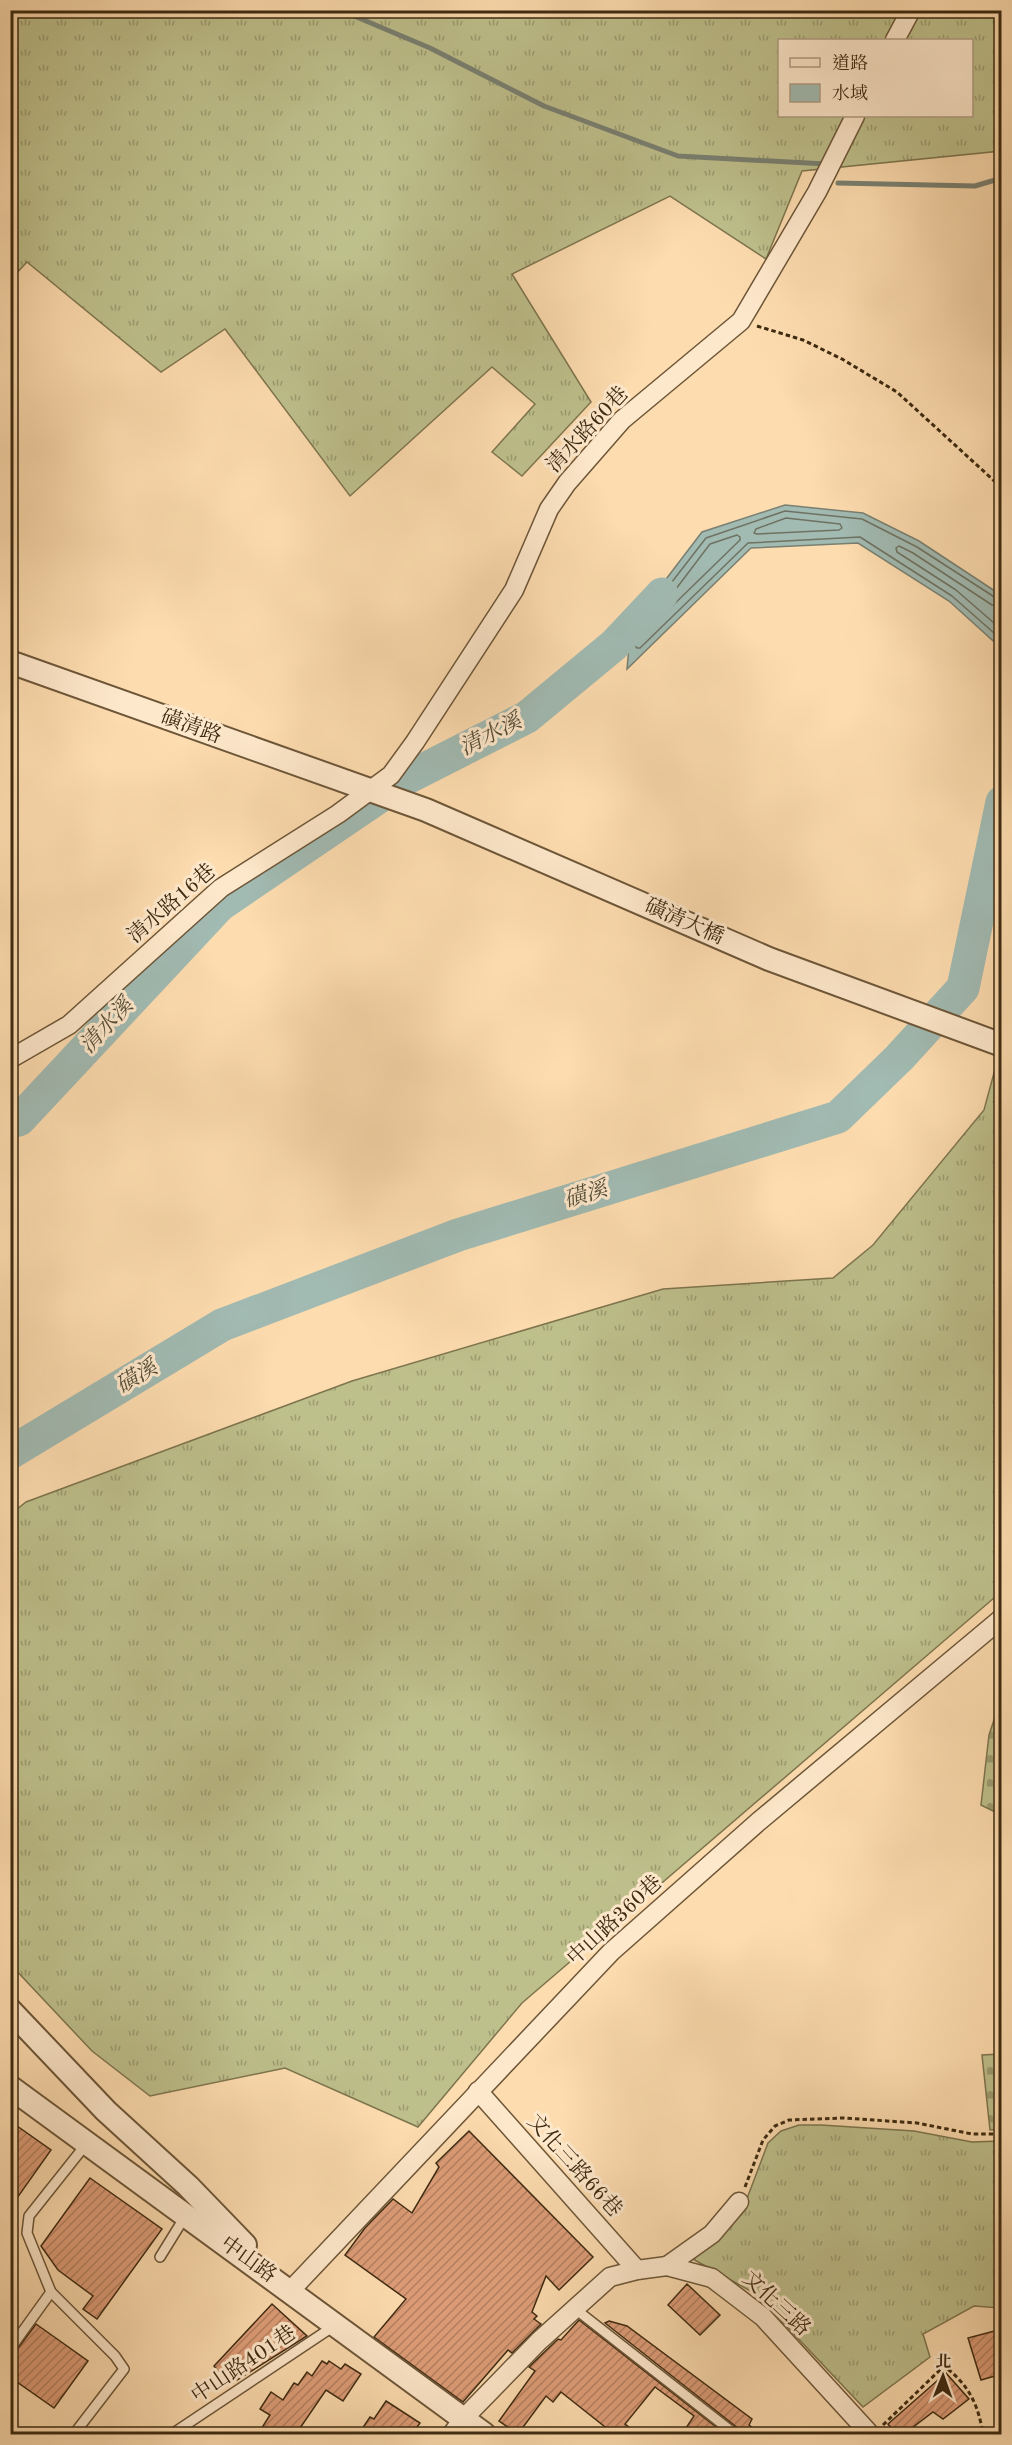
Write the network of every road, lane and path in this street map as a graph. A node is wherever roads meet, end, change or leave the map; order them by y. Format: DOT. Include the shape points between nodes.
graph roads {
  1 [pos="911,10"];
  2 [pos="896,39"];
  3 [pos="854,117"];
  4 [pos="741,321"];
  5 [pos="1002,488"];
  6 [pos="10,662"];
  7 [pos="371,791"];
  8 [pos="1002,1045"];
  9 [pos="10,1059"];
  10 [pos="1002,1618"];
  11 [pos="10,2010"];
  12 [pos="12,2091"];
  13 [pos="478,2091"];
  14 [pos="1002,2134"];
  15 [pos="87,2143"];
  16 [pos="739,2202"];
  17 [pos="186,2215"];
  18 [pos="160,2257"];
  19 [pos="668,2266"];
  20 [pos="637,2270"];
  21 [pos="290,2291"];
  22 [pos="51,2292"];
  23 [pos="574,2308"];
  24 [pos="336,2325"];
  25 [pos="10,2349"];
  26 [pos="457,2427"];
  27 [pos="875,2431"];
  28 [pos="74,2434"];
  29 [pos="172,2434"];
  30 [pos="484,2434"];
  31 [pos="735,2434"];
  32 [pos="983,2434"];
  1 -- 2 [label="street"];
  3 -- 4 [label="street, 清水路60巷" via="817,192"];
  4 -- 5 [label="path" via="803,340 897,392"];
  4 -- 7 [label="street, 清水路60巷" via="622,420 567,483 549,509 514,590 474,654 391,775"];
  6 -- 7 [label="street, 磺清路"];
  7 -- 8 [label="street, 磺清大橋" via="426,810 769,959"];
  7 -- 9 [label="street, 清水路16巷" via="221,888 69,1025"];
  10 -- 13 [label="street, 中山路360巷" via="610,1952"];
  11 -- 21 [label="street" via="105,2111 188,2186"];
  12 -- 15 [label="street, 中山路"];
  13 -- 20 [label="street, 文化三路66巷"];
  13 -- 21 [label="street, 中山路360巷"];
  14 -- 16 [label="path" via="972,2134 916,2122 789,2120 775,2126 763,2140"];
  15 -- 17 [label="street, 中山路"];
  15 -- 22 [label="lane" via="29,2216 27,2233"];
  16 -- 19 [label="street" via="712,2234"];
  17 -- 18 [label="lane"];
  17 -- 21 [label="street, 中山路"];
  19 -- 20 [label="street, 文化三路"];
  19 -- 27 [label="street, 文化三路" via="712,2278 763,2317"];
  20 -- 23 [label="street, 文化三路" via="610,2277"];
  21 -- 24 [label="street, 中山路"];
  22 -- 25 [label="lane"];
  22 -- 28 [label="lane" via="124,2369"];
  23 -- 26 [label="street, 文化三路"];
  23 -- 31 [label="lane"];
  24 -- 26 [label="street, 中山路"];
  24 -- 29 [label="lane, 中山路401巷"];
  26 -- 30 [label="street, 中山路"];
  27 -- 32 [label="path" via="944,2366 957,2376 979,2409"];
}
